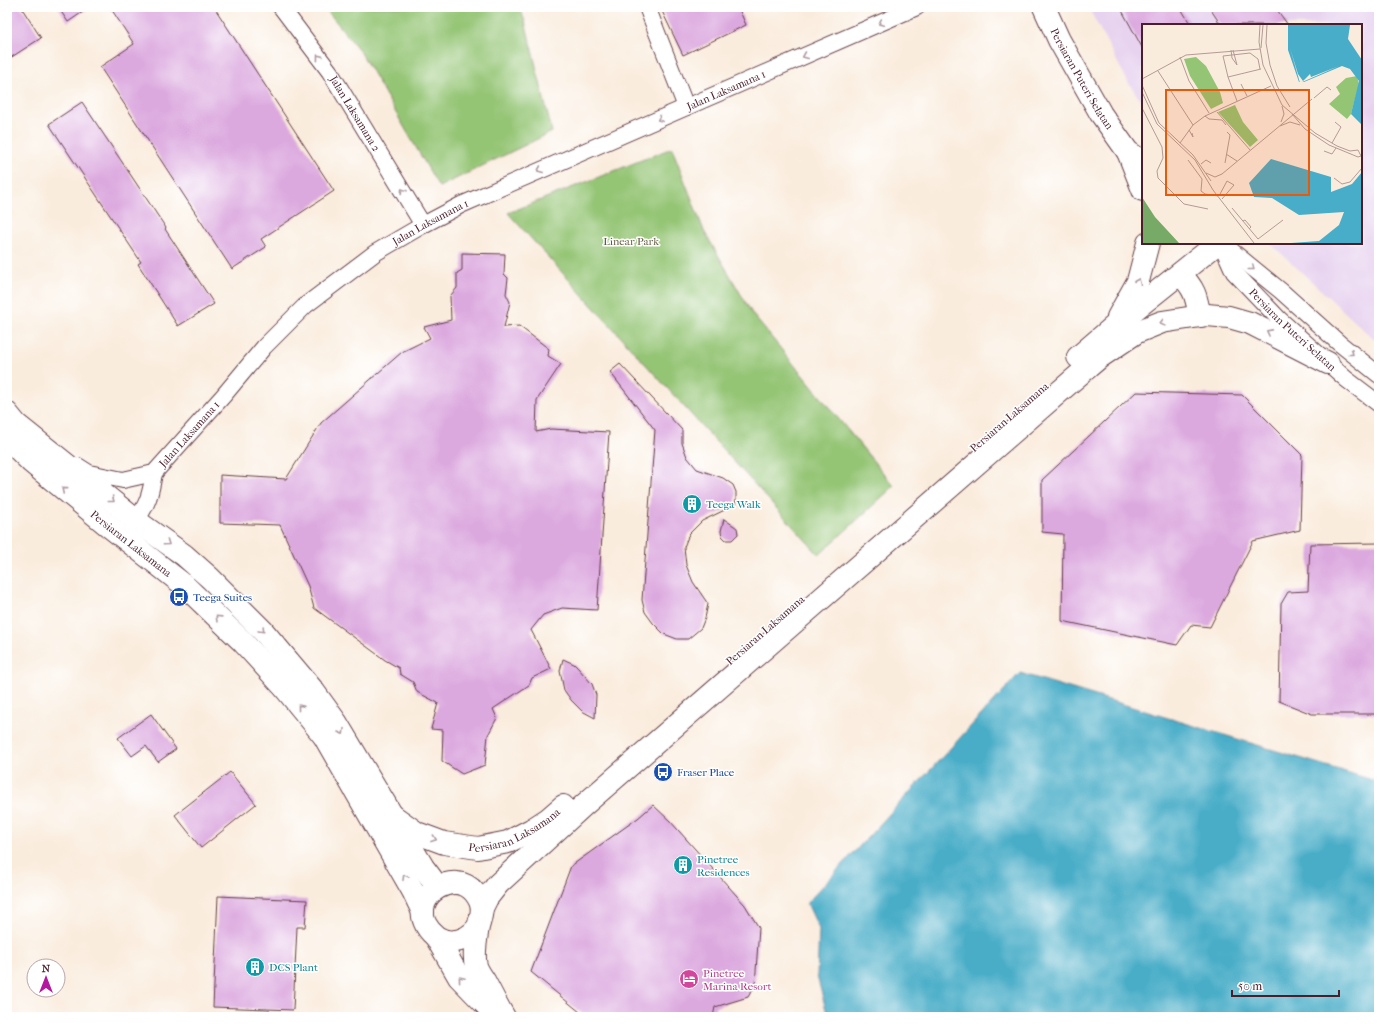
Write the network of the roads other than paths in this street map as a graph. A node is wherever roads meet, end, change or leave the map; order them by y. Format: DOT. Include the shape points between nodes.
graph roads {
  1 [pos="281,7"];
  2 [pos="647,7"];
  3 [pos="917,7"];
  4 [pos="1044,7"];
  5 [pos="686,107"];
  6 [pos="1135,157"];
  7 [pos="1142,186"];
  8 [pos="423,225"];
  9 [pos="1148,244"];
  10 [pos="1219,244"];
  11 [pos="1220,244"];
  12 [pos="1221,244"];
  13 [pos="1180,274"];
  14 [pos="1200,316"];
  15 [pos="1113,327"];
  16 [pos="1328,363"];
  17 [pos="1379,375"];
  18 [pos="1379,404"];
  19 [pos="10,425"];
  20 [pos="154,473"];
  21 [pos="136,519"];
  22 [pos="389,813"];
  23 [pos="548,819"];
  24 [pos="438,886"];
  25 [pos="478,909"];
  26 [pos="423,912"];
  27 [pos="436,937"];
  28 [pos="498,1017"];
  29 [pos="504,1017"];
  8 -- 1 [label="street, Jalan Laksamana 2, one-way" via="330,72"];
  2 -- 5 [label="street"];
  3 -- 5 [label="street, Jalan Laksamana 1, one-way"];
  4 -- 6 [label="street, Persiaran Puteri Selatan" via="1059,40 1101,114"];
  5 -- 8 [label="street, Jalan Laksamana 1, one-way" via="461,205"];
  6 -- 7 [label="street, Persiaran Puteri Selatan"];
  8 -- 20 [label="street, Jalan Laksamana 1" via="375,254 306,306 264,347 224,396"];
  15 -- 9 [label="street, one-way" via="1138,281"];
  10 -- 13 [label="street, Persiaran Laksamana"];
  11 -- 16 [label="street, Persiaran Puteri Selatan" via="1234,272 1278,319"];
  12 -- 17 [label="street, Persiaran Puteri Selatan, one-way" via="1281,291 1339,344"];
  13 -- 14 [label="street" via="1190,284"];
  13 -- 15 [label="street, Persiaran Laksamana"];
  16 -- 14 [label="street, Persiaran Laksamana, one-way" via="1250,323 1229,317"];
  14 -- 25 [label="street, Persiaran Laksamana, one-way" via="1162,322 1137,332 1100,357 584,804 498,884"];
  15 -- 23 [label="street, Persiaran Laksamana"];
  16 -- 18 [label="street, Persiaran Puteri Selatan"];
  19 -- 20 [label="street, Jalan Laksamana 1" via="90,473 122,480"];
  19 -- 21 [label="street, Persiaran Laksamana, one-way"];
  26 -- 19 [label="street, Persiaran Laksamana, one-way" via="413,890 324,736 284,687 242,641 184,585 30,462"];
  20 -- 21 [label="street" via="148,502"];
  21 -- 22 [label="street, Persiaran Laksamana, one-way" via="189,559 263,631 336,722"];
  22 -- 23 [label="street, Persiaran Laksamana, one-way" via="417,833 444,843 478,848 508,842"];
  22 -- 24 [label="street, Persiaran Laksamana"];
  23 -- 25 [label="street"];
  24 -- 25 [label="street" via="447,883 466,886"];
  24 -- 26 [label="street" via="425,901"];
  25 -- 27 [label="street" via="472,934 455,942"];
  25 -- 29 [label="street" via="476,967"];
  26 -- 27 [label="street" via="426,924"];
  28 -- 27 [label="street, one-way" via="459,977"];
}
